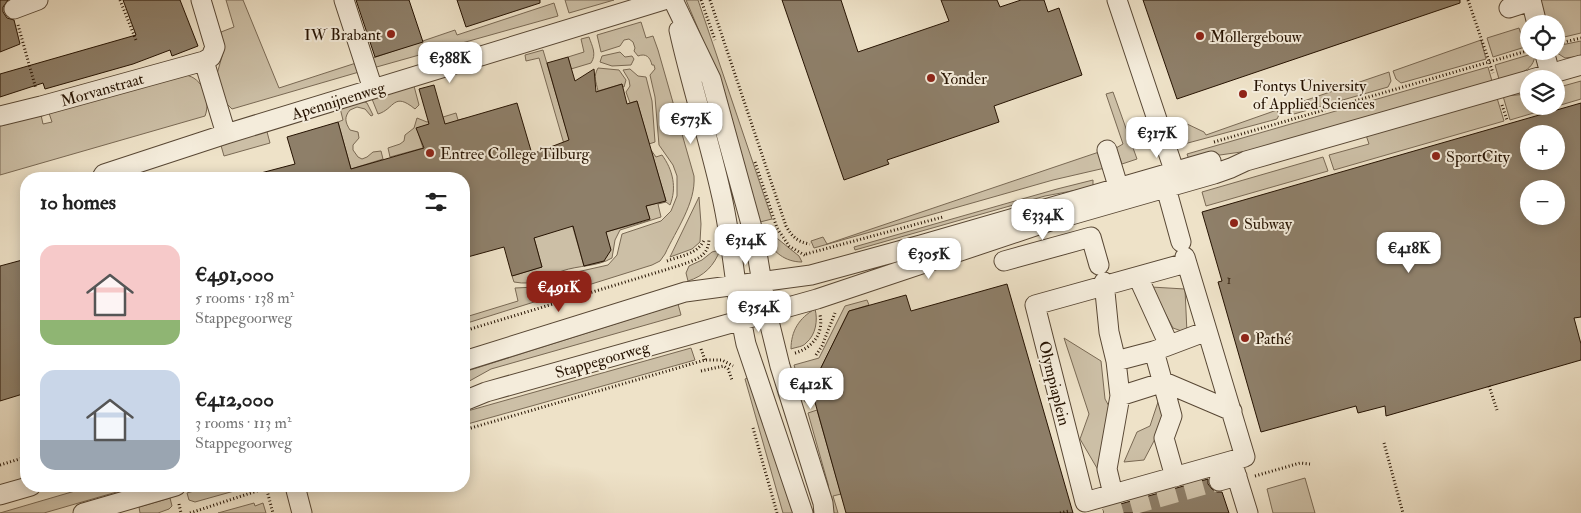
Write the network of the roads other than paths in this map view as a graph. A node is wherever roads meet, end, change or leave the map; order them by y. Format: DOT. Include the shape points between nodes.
graph roads {
  1 [pos="38,0"];
  2 [pos="200,0"];
  3 [pos="344,0"];
  4 [pos="664,0"];
  5 [pos="672,0"];
  6 [pos="1117,0"];
  7 [pos="1531,0"];
  8 [pos="1509,8"];
  9 [pos="14,9"];
  10 [pos="1535,15"];
  11 [pos="204,61"];
  12 [pos="1581,65"];
  13 [pos="1563,70"];
  14 [pos="1520,82"];
  15 [pos="374,90"];
  16 [pos="0,116"];
  17 [pos="226,134"];
  18 [pos="1107,150"];
  19 [pos="110,172"];
  20 [pos="1168,175"];
  21 [pos="1121,194"];
  22 [pos="1184,254"];
  23 [pos="1004,261"];
  24 [pos="1138,277"];
  25 [pos="1103,278"];
  26 [pos="762,281"];
  27 [pos="736,285"];
  28 [pos="767,313"];
  29 [pos="741,320"];
  30 [pos="1207,331"];
  31 [pos="1162,348"];
  32 [pos="470,359"];
  33 [pos="1116,361"];
  34 [pos="1164,382"];
  35 [pos="1120,396"];
  36 [pos="470,398"];
  37 [pos="1232,411"];
  38 [pos="1229,472"];
  39 [pos="1175,477"];
  40 [pos="20,489"];
  41 [pos="155,492"];
  42 [pos="297,492"];
  43 [pos="1112,494"];
  44 [pos="0,495"];
  45 [pos="83,513"];
  46 [pos="302,513"];
  47 [pos="803,513"];
  48 [pos="824,513"];
  49 [pos="1248,513"];
  1 -- 9 [label="street"];
  2 -- 11 [label="street" via="215,46 211,57"];
  3 -- 15 [label="street"];
  4 -- 15 [label="street, Apennijnenweg"];
  5 -- 26 [label="street" via="711,79 754,235"];
  5 -- 27 [label="street" via="689,76 722,194"];
  6 -- 20 [label="street"];
  7 -- 8 [label="street"];
  7 -- 10 [label="street"];
  11 -- 16 [label="street, Morvanstraat"];
  11 -- 17 [label="street"];
  12 -- 13 [label="street"];
  14 -- 20 [label="street" via="1246,161 1232,158 1210,161"];
  15 -- 17 [label="street, Apennijnenweg"];
  17 -- 19 [label="street, Apennijnenweg"];
  18 -- 21 [label="street"];
  20 -- 21 [label="street"];
  20 -- 22 [label="street"];
  21 -- 26 [label="street" via="811,275"];
  21 -- 28 [label="street, Stappegoorweg" via="825,297"];
  22 -- 24 [label="street, Olympiaplein"];
  22 -- 30 [label="street"];
  23 -- 25 [label="street" via="1091,237"];
  24 -- 25 [label="street, Olympiaplein"];
  24 -- 31 [label="street"];
  25 -- 33 [label="street"];
  25 -- 43 [label="street, Olympiaplein" via="1035,305 1085,502"];
  26 -- 27 [label="street"];
  26 -- 28 [label="street"];
  27 -- 29 [label="street"];
  27 -- 32 [label="street" via="685,292"];
  28 -- 29 [label="street, Stappegoorweg"];
  28 -- 48 [label="street"];
  29 -- 36 [label="street, Stappegoorweg"];
  29 -- 47 [label="street" via="746,344"];
  30 -- 31 [label="street"];
  30 -- 37 [label="street"];
  31 -- 33 [label="street"];
  31 -- 34 [label="street"];
  33 -- 35 [label="street"];
  34 -- 35 [label="street"];
  34 -- 37 [label="street"];
  34 -- 39 [label="street" via="1172,416 1164,438"];
  35 -- 43 [label="street" via="1107,469"];
  37 -- 38 [label="street" via="1245,457"];
  38 -- 39 [label="street, Olympiaplein"];
  38 -- 49 [label="street"];
  39 -- 43 [label="street, Olympiaplein"];
  40 -- 44 [label="street"];
  41 -- 45 [label="street"];
  42 -- 46 [label="street"];
}
